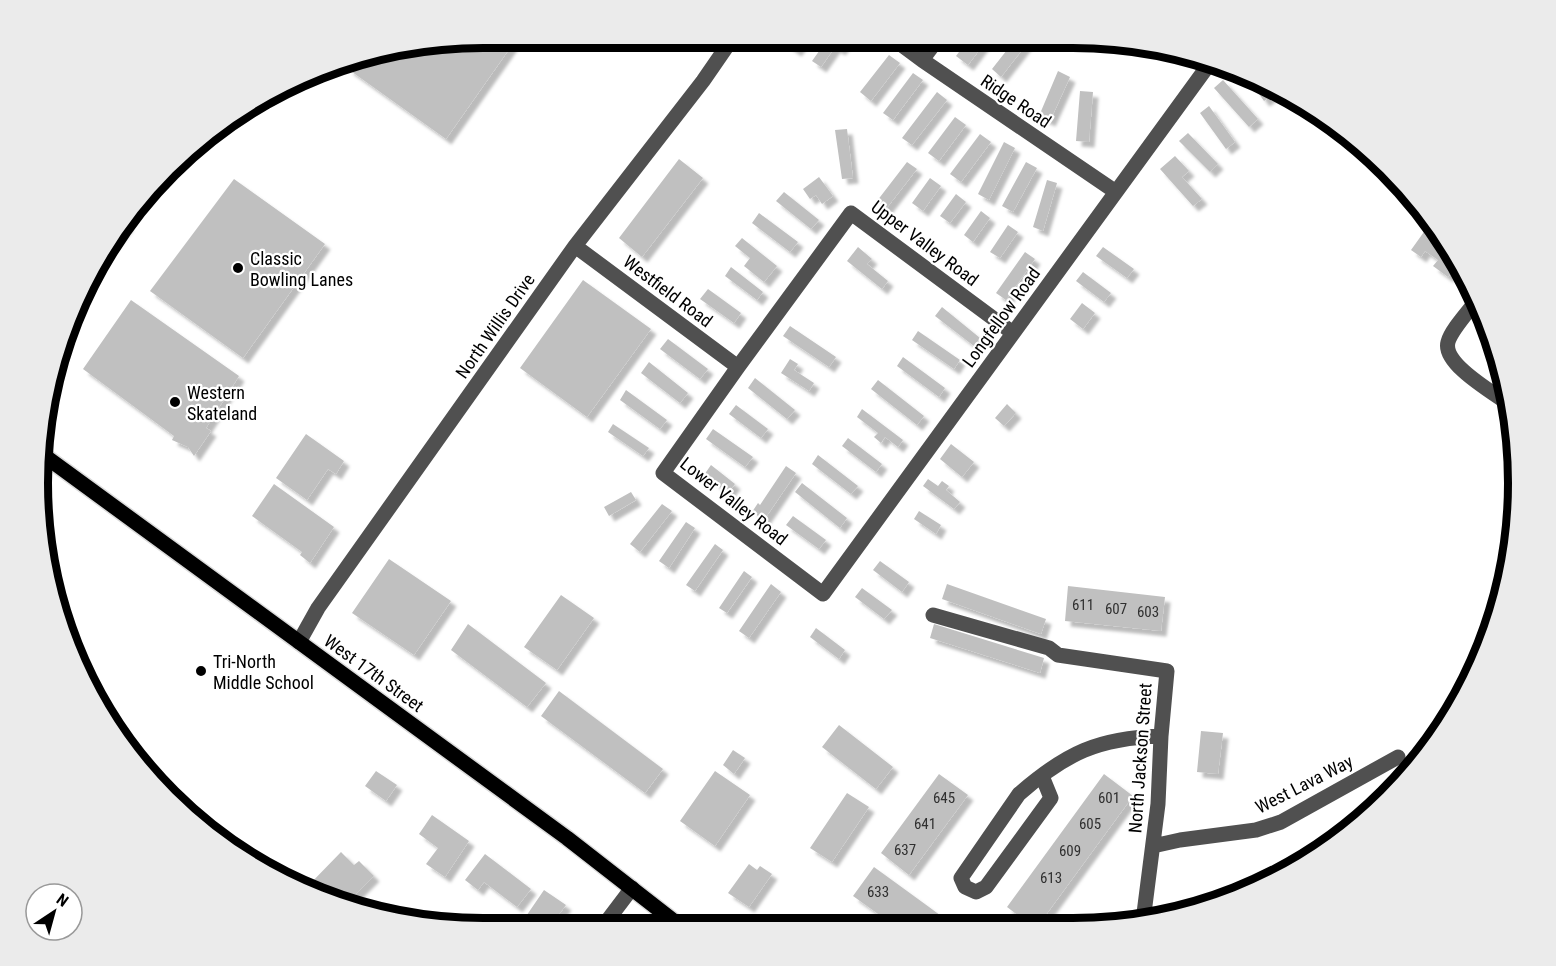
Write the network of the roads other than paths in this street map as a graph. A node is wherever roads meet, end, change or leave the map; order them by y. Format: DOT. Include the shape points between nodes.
graph roads {
  1 [pos="726,48"];
  2 [pos="906,48"];
  3 [pos="931,48"];
  4 [pos="922,60"];
  5 [pos="1206,69"];
  6 [pos="1116,192"];
  7 [pos="575,246"];
  8 [pos="1471,308"];
  9 [pos="1013,333"];
  10 [pos="738,367"];
  11 [pos="1500,398"];
  12 [pos="49,459"];
  13 [pos="823,594"];
  14 [pos="933,615"];
  15 [pos="299,642"];
  16 [pos="1161,736"];
  17 [pos="1398,757"];
  18 [pos="1041,776"];
  19 [pos="1153,846"];
  20 [pos="632,888"];
  21 [pos="1144,912"];
  22 [pos="610,918"];
  23 [pos="670,918"];
  1 -- 7 [label="street, North Willis Drive"];
  2 -- 4 [label="street, Ridge Road"];
  3 -- 4 [label="street"];
  4 -- 6 [label="street, Ridge Road"];
  5 -- 6 [label="street, Longfellow Road"];
  6 -- 9 [label="street, Longfellow Road"];
  7 -- 10 [label="street, Westfield Road"];
  7 -- 15 [label="street, North Willis Drive" via="318,608"];
  8 -- 11 [label="street" via="1448,340 1447,349 1461,369"];
  9 -- 10 [label="street, Upper Valley Road" via="851,213"];
  9 -- 13 [label="street, Longfellow Road"];
  10 -- 13 [label="street, Lower Valley Road" via="663,473"];
  12 -- 15 [label="main road, West 17th Street"];
  14 -- 16 [label="street, North Jackson Street" via="1049,648 1058,655 1167,671"];
  15 -- 20 [label="main road, West 17th Street"];
  16 -- 18 [label="street" via="1092,746 1060,761"];
  16 -- 19 [label="street, North Jackson Street"];
  17 -- 19 [label="street, West Lava Way" via="1281,822 1256,830"];
  18 -- 18 [label="street" via="1019,794 961,878 965,887 976,892 986,887 1051,798"];
  19 -- 21 [label="street, North Jackson Street"];
  20 -- 22 [label="street"];
  20 -- 23 [label="main road, West 17th Street"];
}
